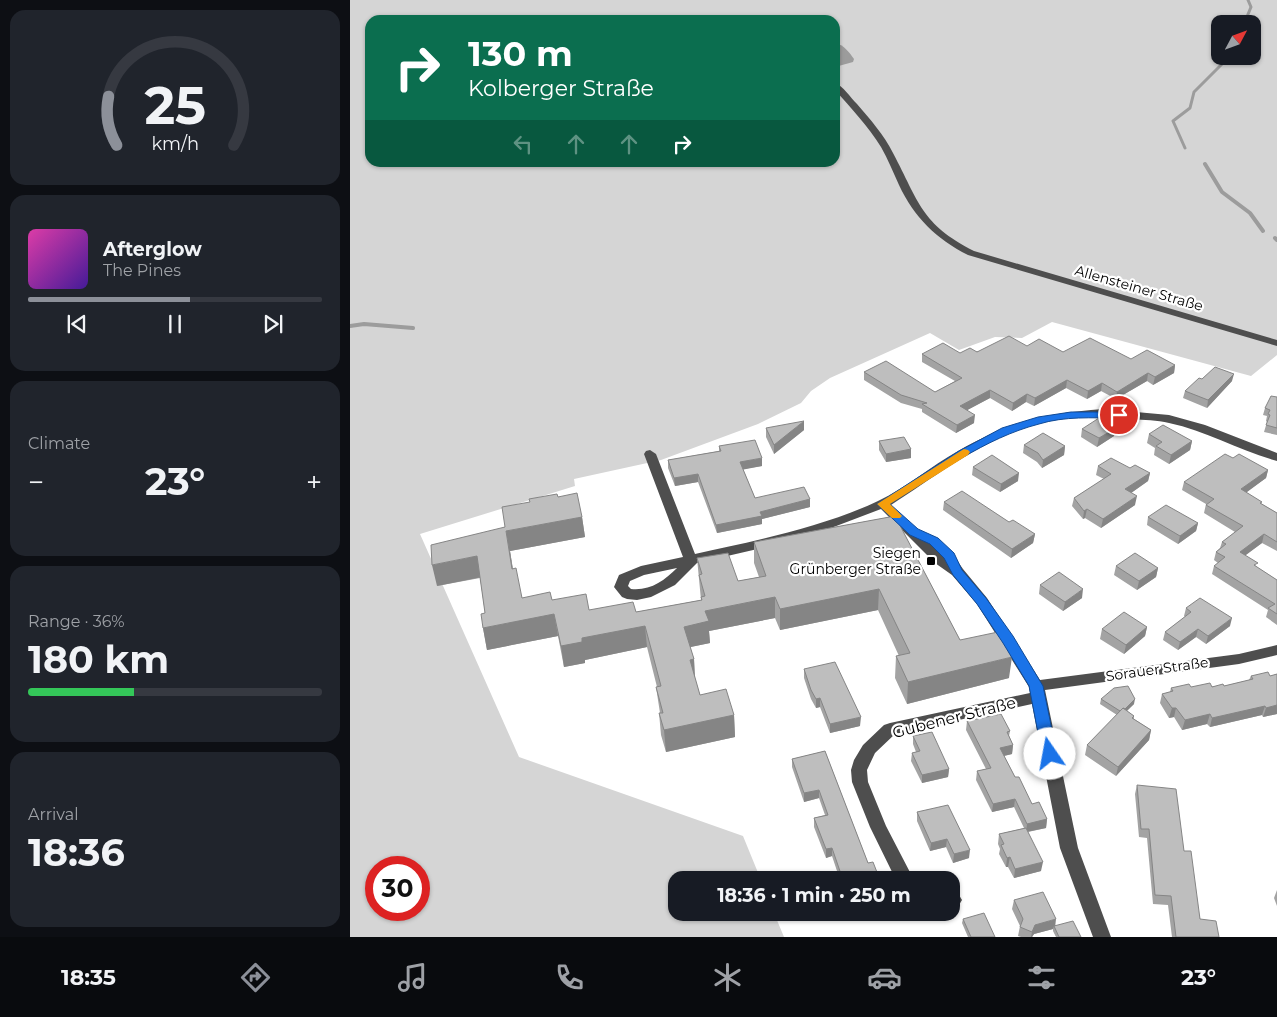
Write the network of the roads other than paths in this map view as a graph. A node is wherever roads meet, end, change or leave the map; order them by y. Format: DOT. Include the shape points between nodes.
graph roads {
  1 [pos="840,91"];
  2 [pos="1277,343"];
  3 [pos="650,454"];
  4 [pos="1277,458"];
  5 [pos="883,504"];
  6 [pos="1277,650"];
  7 [pos="1037,691"];
  8 [pos="900,871"];
  9 [pos="1102,937"];
  1 -- 2 [label="street, Allensteiner Straße" via="886,149 908,194 931,226 956,246"];
  3 -- 5 [label="street" via="691,562 826,525"];
  4 -- 5 [label="street" via="1169,419 1103,413 1071,415 1038,420 1005,431 963,453"];
  5 -- 7 [label="street" via="940,560 957,572 987,608"];
  6 -- 7 [label="street, Sorauer Straße"];
  7 -- 8 [label="street, Gubener Straße" via="890,729 869,749 859,770 860,782"];
  7 -- 9 [label="street" via="1069,848"];
}
